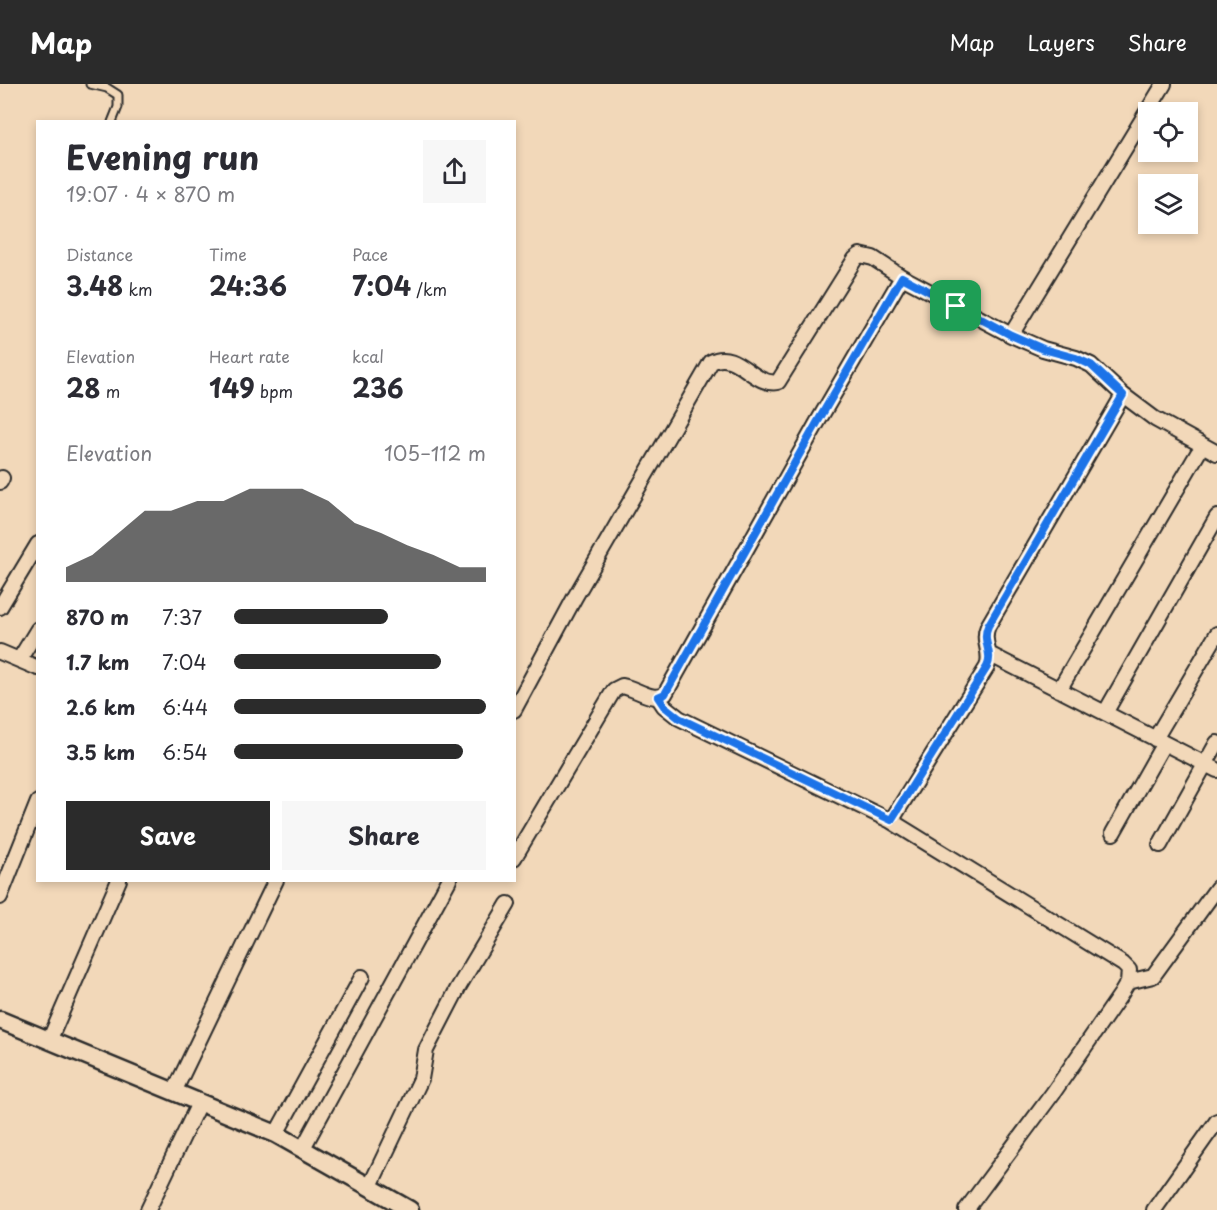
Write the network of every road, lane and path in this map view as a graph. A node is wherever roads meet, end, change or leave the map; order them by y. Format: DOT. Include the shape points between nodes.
graph roads {
  1 [pos="90,84"];
  2 [pos="1164,84"];
  3 [pos="113,120"];
  4 [pos="902,277"];
  5 [pos="1011,335"];
  6 [pos="1123,395"];
  7 [pos="1198,453"];
  8 [pos="1217,453"];
  9 [pos="1217,518"];
  10 [pos="36,547"];
  11 [pos="0,607"];
  12 [pos="36,631"];
  13 [pos="1217,634"];
  14 [pos="0,652"];
  15 [pos="989,654"];
  16 [pos="19,660"];
  17 [pos="36,667"];
  18 [pos="1059,690"];
  19 [pos="658,697"];
  20 [pos="516,706"];
  21 [pos="1105,713"];
  22 [pos="1160,741"];
  23 [pos="1217,743"];
  24 [pos="1211,767"];
  25 [pos="36,807"];
  26 [pos="891,820"];
  27 [pos="1113,832"];
  28 [pos="1160,845"];
  29 [pos="516,855"];
  30 [pos="117,882"];
  31 [pos="275,882"];
  32 [pos="448,882"];
  33 [pos="1217,888"];
  34 [pos="0,897"];
  35 [pos="508,904"];
  36 [pos="362,977"];
  37 [pos="1128,982"];
  38 [pos="0,1020"];
  39 [pos="49,1041"];
  40 [pos="174,1092"];
  41 [pos="199,1103"];
  42 [pos="1217,1121"];
  43 [pos="276,1134"];
  44 [pos="303,1148"];
  45 [pos="370,1186"];
  46 [pos="148,1210"];
  47 [pos="410,1210"];
  48 [pos="966,1210"];
  49 [pos="1154,1210"];
  1 -- 3 [label="lane" via="116,92 118,103"];
  2 -- 5 [label="street"];
  4 -- 5 [label="street"];
  4 -- 19 [label="street" via="665,694"];
  4 -- 20 [label="street" via="866,255 855,259 778,382 766,380 732,360 711,362"];
  5 -- 6 [label="street" via="1091,365"];
  6 -- 8 [label="street" via="1155,419"];
  6 -- 15 [label="street" via="988,626 984,640"];
  7 -- 18 [label="street"];
  9 -- 21 [label="street"];
  10 -- 11 [label="street"];
  12 -- 16 [label="street"];
  13 -- 22 [label="street"];
  14 -- 16 [label="street"];
  15 -- 18 [label="street"];
  15 -- 26 [label="street" via="987,667"];
  16 -- 17 [label="street"];
  18 -- 21 [label="street"];
  19 -- 26 [label="street" via="679,718"];
  19 -- 29 [label="street" via="626,686 614,690"];
  21 -- 22 [label="street"];
  22 -- 24 [label="street"];
  22 -- 27 [label="street"];
  23 -- 24 [label="street"];
  24 -- 28 [label="street"];
  25 -- 34 [label="street"];
  26 -- 37 [label="street" via="1123,964 1129,970"];
  30 -- 39 [label="street"];
  31 -- 40 [label="street"];
  32 -- 44 [label="street"];
  33 -- 37 [label="street" via="1153,976"];
  35 -- 45 [label="street" via="426,1050 421,1079"];
  36 -- 43 [label="street"];
  37 -- 48 [label="street" via="1053,1093"];
  38 -- 39 [label="street"];
  39 -- 40 [label="street"];
  40 -- 41 [label="street"];
  41 -- 43 [label="street"];
  41 -- 46 [label="street"];
  42 -- 49 [label="street"];
  43 -- 44 [label="street"];
  44 -- 45 [label="street"];
  45 -- 47 [label="street"];
}
